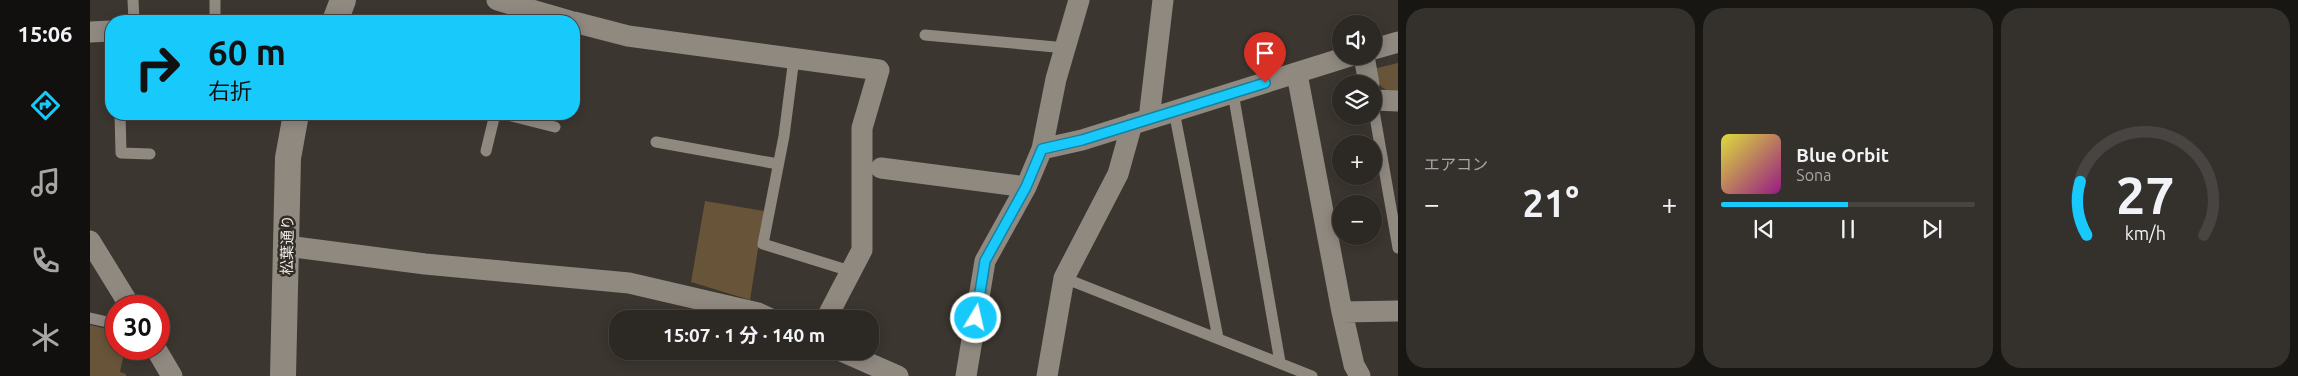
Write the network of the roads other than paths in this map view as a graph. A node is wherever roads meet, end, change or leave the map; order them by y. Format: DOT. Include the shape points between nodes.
graph roads {
  1 [pos="133,0"];
  2 [pos="215,0"];
  3 [pos="343,0"];
  4 [pos="497,0"];
  5 [pos="1079,0"];
  6 [pos="1163,0"];
  7 [pos="134,15"];
  8 [pos="215,15"];
  9 [pos="337,15"];
  10 [pos="521,15"];
  11 [pos="580,24"];
  12 [pos="105,31"];
  13 [pos="90,32"];
  14 [pos="925,35"];
  15 [pos="1398,42"];
  16 [pos="1382,47"];
  17 [pos="1066,48"];
  18 [pos="794,58"];
  19 [pos="1332,62"];
  20 [pos="1297,74"];
  21 [pos="1233,93"];
  22 [pos="1382,101"];
  23 [pos="1398,102"];
  24 [pos="1174,111"];
  25 [pos="120,120"];
  26 [pos="295,120"];
  27 [pos="494,120"];
  28 [pos="528,120"];
  29 [pos="1140,121"];
  30 [pos="1377,125"];
  31 [pos="555,127"];
  32 [pos="656,142"];
  33 [pos="1042,149"];
  34 [pos="486,151"];
  35 [pos="150,154"];
  36 [pos="778,164"];
  37 [pos="881,168"];
  38 [pos="1026,187"];
  39 [pos="1395,207"];
  40 [pos="90,241"];
  41 [pos="287,246"];
  42 [pos="1398,248"];
  43 [pos="850,272"];
  44 [pos="1064,278"];
  45 [pos="123,295"];
  46 [pos="749,310"];
  47 [pos="831,310"];
  48 [pos="1398,311"];
  49 [pos="1342,312"];
  50 [pos="90,318"];
  51 [pos="105,321"];
  52 [pos="1218,338"];
  53 [pos="163,360"];
  54 [pos="862,360"];
  55 [pos="1280,362"];
  56 [pos="172,376"];
  57 [pos="283,376"];
  58 [pos="898,376"];
  59 [pos="966,376"];
  60 [pos="1047,376"];
  61 [pos="1312,376"];
  62 [pos="1360,376"];
  1 -- 7 [label="lane"];
  2 -- 8 [label="lane"];
  3 -- 9 [label="street"];
  4 -- 10 [label="street"];
  5 -- 17 [label="street"];
  6 -- 29 [label="street"];
  11 -- 18 [label="street" via="628,36"];
  12 -- 13 [label="street"];
  14 -- 17 [label="lane"];
  15 -- 16 [label="street"];
  17 -- 33 [label="street" via="1056,79"];
  18 -- 36 [label="lane"];
  18 -- 43 [label="street" via="879,70 862,128 862,250"];
  19 -- 20 [label="street"];
  20 -- 21 [label="street"];
  20 -- 49 [label="street"];
  21 -- 24 [label="street"];
  21 -- 55 [label="lane"];
  22 -- 23 [label="street"];
  24 -- 29 [label="street"];
  24 -- 52 [label="lane"];
  25 -- 35 [label="lane" via="121,153"];
  26 -- 41 [label="street, 松葉通り" via="288,158"];
  27 -- 34 [label="lane"];
  28 -- 31 [label="lane"];
  29 -- 33 [label="street"];
  29 -- 44 [label="street" via="1118,174"];
  30 -- 39 [label="lane"];
  32 -- 36 [label="lane"];
  33 -- 38 [label="street"];
  36 -- 43 [label="lane" via="763,244"];
  37 -- 38 [label="street"];
  38 -- 59 [label="street" via="985,261"];
  39 -- 42 [label="lane"];
  40 -- 45 [label="street"];
  41 -- 46 [label="street" via="425,264 629,283"];
  41 -- 57 [label="street, 松葉通り"];
  43 -- 47 [label="street"];
  44 -- 52 [label="lane"];
  44 -- 60 [label="street"];
  48 -- 49 [label="street"];
  49 -- 62 [label="street" via="1354,365"];
  50 -- 51 [label="lane"];
  52 -- 55 [label="lane"];
  53 -- 56 [label="street"];
  54 -- 58 [label="street"];
  55 -- 61 [label="lane"];
}
